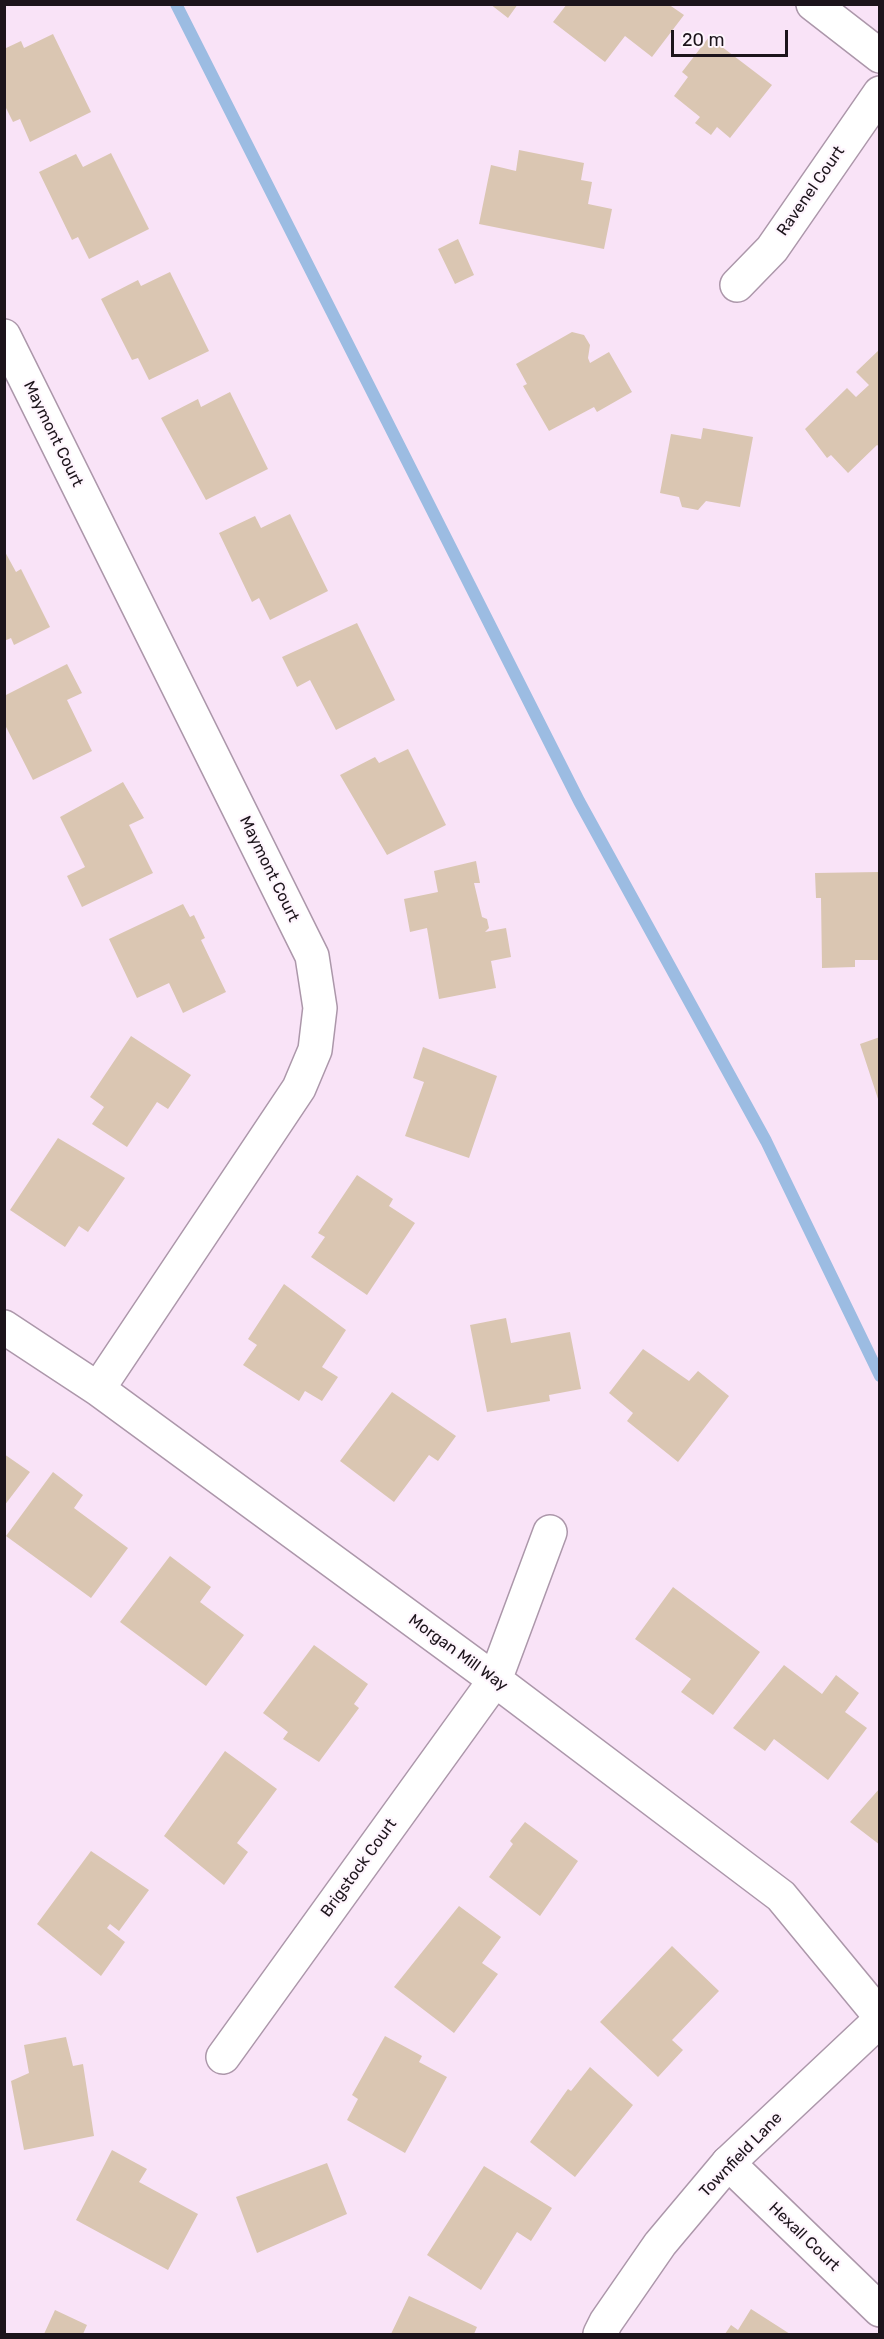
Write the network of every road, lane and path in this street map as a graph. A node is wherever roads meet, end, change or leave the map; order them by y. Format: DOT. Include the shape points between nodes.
graph roads {
  1 [pos="813,4"];
  2 [pos="879,56"];
  3 [pos="879,93"];
  4 [pos="737,285"];
  5 [pos="4,336"];
  6 [pos="4,1327"];
  7 [pos="98,1389"];
  8 [pos="550,1532"];
  9 [pos="495,1680"];
  10 [pos="879,2016"];
  11 [pos="879,2020"];
  12 [pos="223,2057"];
  13 [pos="728,2163"];
  14 [pos="879,2310"];
  15 [pos="600,2334"];
  1 -- 2 [label="street"];
  3 -- 4 [label="street, Ravenel Court" via="772,249"];
  5 -- 7 [label="street, Maymont Court" via="312,956 320,1008 315,1050 299,1088"];
  6 -- 7 [label="street, Morgan Mill Way"];
  7 -- 9 [label="street, Morgan Mill Way"];
  8 -- 9 [label="street, Brigstock Court"];
  9 -- 10 [label="street, Morgan Mill Way" via="781,1896"];
  9 -- 12 [label="street, Brigstock Court"];
  11 -- 13 [label="street, Townfield Lane"];
  13 -- 14 [label="street, Hexall Court"];
  13 -- 15 [label="street, Townfield Lane" via="660,2244"];
}
